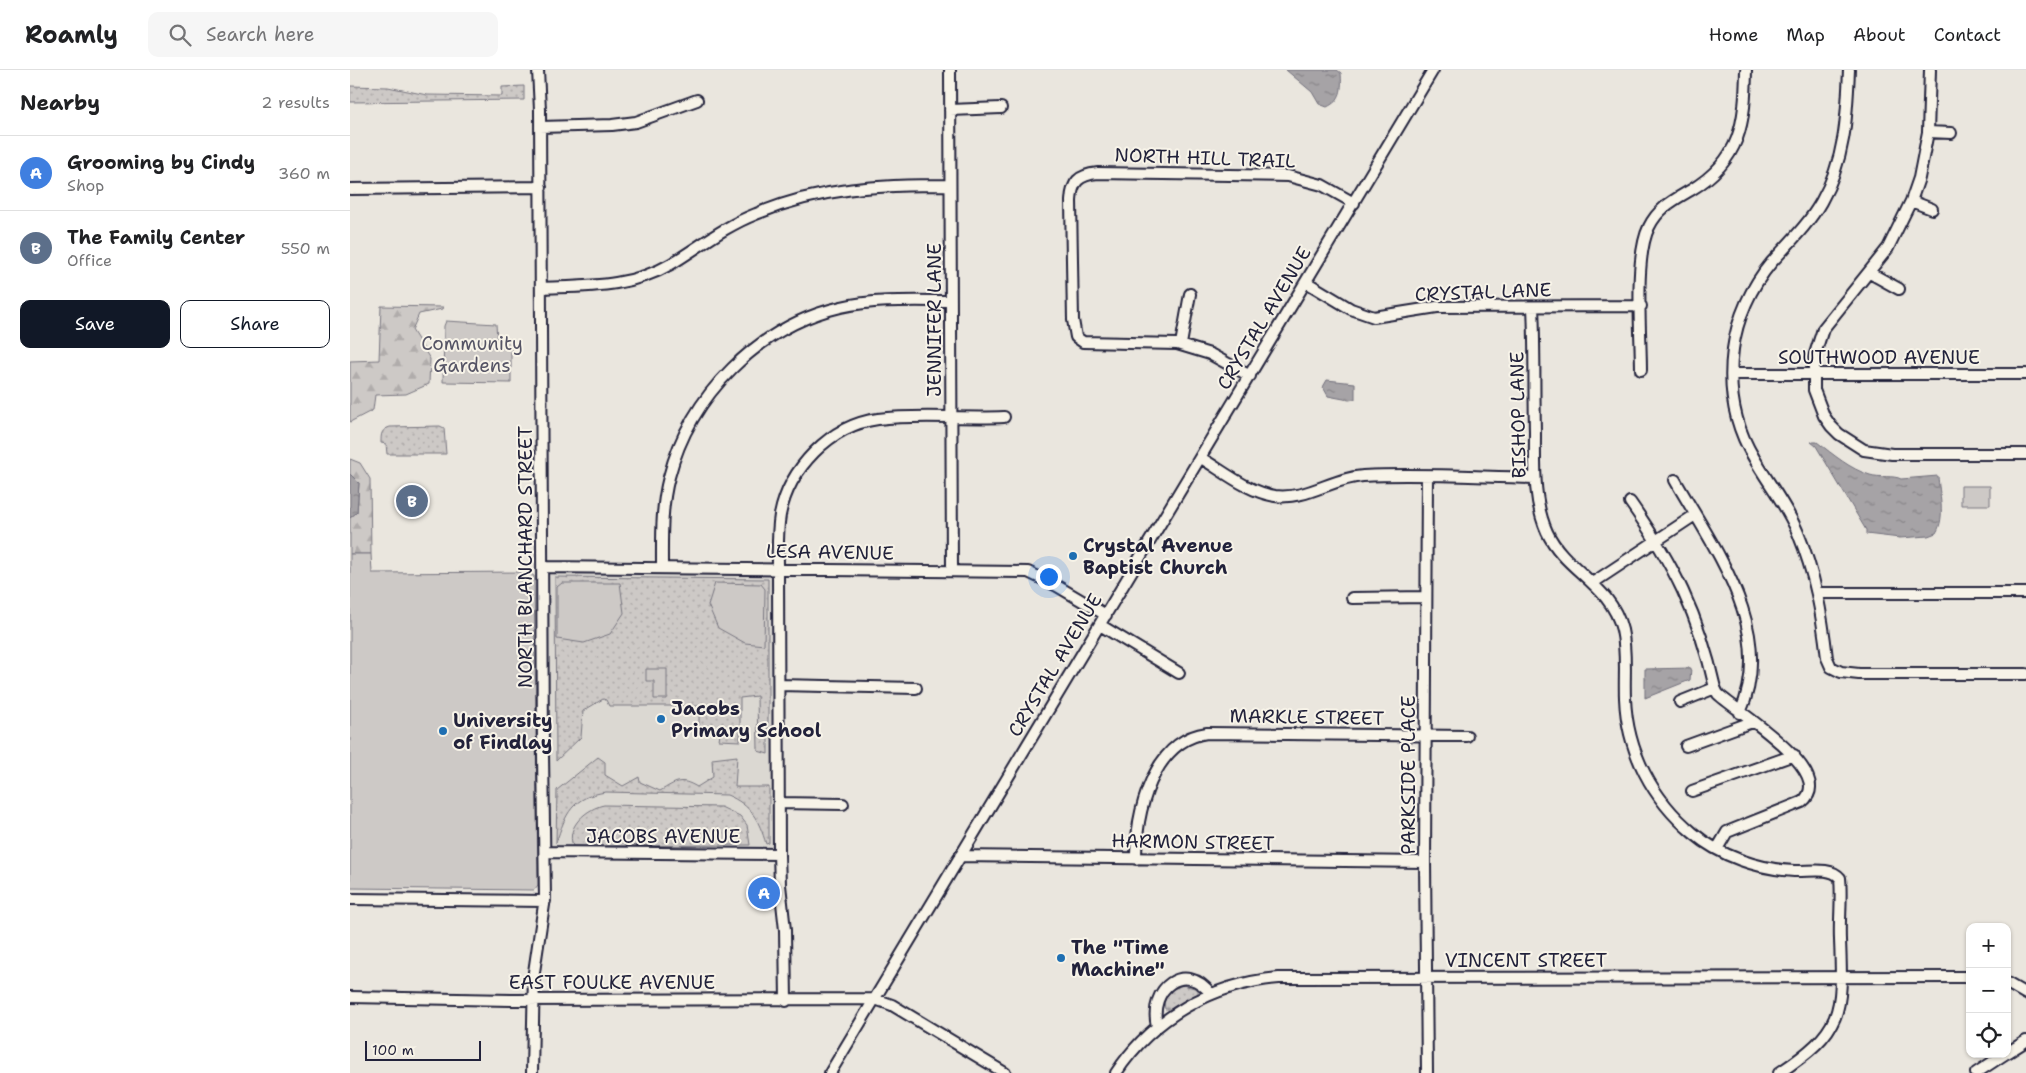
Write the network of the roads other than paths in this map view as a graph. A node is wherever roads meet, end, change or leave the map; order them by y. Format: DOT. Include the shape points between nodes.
graph roads {
  1 [pos="538,70"];
  2 [pos="950,70"];
  3 [pos="1433,70"];
  4 [pos="1746,70"];
  5 [pos="1849,70"];
  6 [pos="1930,70"];
  7 [pos="697,100"];
  8 [pos="1001,108"];
  9 [pos="950,110"];
  10 [pos="540,127"];
  11 [pos="1928,132"];
  12 [pos="1951,133"];
  13 [pos="950,185"];
  14 [pos="540,187"];
  15 [pos="350,189"];
  16 [pos="1911,201"];
  17 [pos="1354,203"];
  18 [pos="1932,209"];
  19 [pos="1870,273"];
  20 [pos="1306,282"];
  21 [pos="541,288"];
  22 [pos="1899,288"];
  23 [pos="1190,294"];
  24 [pos="951,301"];
  25 [pos="1533,306"];
  26 [pos="1641,306"];
  27 [pos="1181,344"];
  28 [pos="1641,370"];
  29 [pos="1732,374"];
  30 [pos="1812,374"];
  31 [pos="2026,374"];
  32 [pos="1250,376"];
  33 [pos="1004,417"];
  34 [pos="952,418"];
  35 [pos="2026,454"];
  36 [pos="1201,458"];
  37 [pos="1427,476"];
  38 [pos="1535,478"];
  39 [pos="1675,480"];
  40 [pos="1630,502"];
  41 [pos="1695,516"];
  42 [pos="1657,540"];
  43 [pos="542,567"];
  44 [pos="662,567"];
  45 [pos="778,569"];
  46 [pos="952,570"];
  47 [pos="1594,582"];
  48 [pos="1818,593"];
  49 [pos="2026,593"];
  50 [pos="1426,597"];
  51 [pos="1352,598"];
  52 [pos="1106,615"];
  53 [pos="1100,625"];
  54 [pos="1179,673"];
  55 [pos="2026,674"];
  56 [pos="779,685"];
  57 [pos="916,688"];
  58 [pos="1715,688"];
  59 [pos="1680,702"];
  60 [pos="1740,713"];
  61 [pos="1752,722"];
  62 [pos="1426,735"];
  63 [pos="1467,736"];
  64 [pos="1686,746"];
  65 [pos="1794,755"];
  66 [pos="1692,791"];
  67 [pos="779,803"];
  68 [pos="843,804"];
  69 [pos="1717,849"];
  70 [pos="546,852"];
  71 [pos="779,854"];
  72 [pos="960,856"];
  73 [pos="1136,860"];
  74 [pos="1425,862"];
  75 [pos="350,900"];
  76 [pos="545,901"];
  77 [pos="1966,977"];
  78 [pos="1427,978"];
  79 [pos="1842,978"];
  80 [pos="2011,985"];
  81 [pos="1211,994"];
  82 [pos="2026,994"];
  83 [pos="350,997"];
  84 [pos="533,999"];
  85 [pos="875,999"];
  86 [pos="786,1000"];
  87 [pos="1157,1026"];
  88 [pos="2026,1040"];
  89 [pos="2011,1050"];
  90 [pos="2000,1058"];
  91 [pos="532,1073"];
  92 [pos="830,1073"];
  93 [pos="1005,1073"];
  94 [pos="1116,1073"];
  95 [pos="1427,1073"];
  96 [pos="1779,1073"];
  97 [pos="1976,1073"];
  1 -- 10 [label="street, NORTH BLANCHARD STREET"];
  2 -- 9 [label="street, JENNIFER LANE"];
  3 -- 17 [label="street, CRYSTAL AVENUE"];
  4 -- 26 [label="street" via="1740,136 1727,158 1705,181 1663,207 1649,226 1642,247"];
  5 -- 29 [label="street" via="1846,128 1835,173 1809,221 1770,264 1751,294 1736,332"];
  6 -- 11 [label="street"];
  7 -- 10 [label="street" via="636,122"];
  8 -- 9 [label="street"];
  9 -- 13 [label="street, JENNIFER LANE"];
  10 -- 14 [label="street, NORTH BLANCHARD STREET"];
  11 -- 12 [label="street"];
  11 -- 16 [label="street"];
  13 -- 21 [label="street" via="888,185 824,192 740,220 670,264 633,280 599,286"];
  13 -- 24 [label="street, JENNIFER LANE"];
  14 -- 15 [label="street"];
  14 -- 21 [label="street, NORTH BLANCHARD STREET"];
  16 -- 18 [label="street"];
  16 -- 19 [label="street" via="1888,248"];
  17 -- 20 [label="street, CRYSTAL AVENUE"];
  17 -- 27 [label="street, NORTH HILL TRAIL" via="1322,185 1288,176 1126,172 1080,176 1073,184 1071,201 1076,338 1083,342"];
  19 -- 22 [label="street"];
  19 -- 30 [label="street" via="1823,330"];
  20 -- 25 [label="street, CRYSTAL LANE" via="1351,309 1374,317 1437,306"];
  20 -- 32 [label="street, CRYSTAL AVENUE"];
  21 -- 43 [label="street, NORTH BLANCHARD STREET"];
  23 -- 27 [label="street"];
  24 -- 34 [label="street, JENNIFER LANE"];
  24 -- 44 [label="street" via="865,303 819,313 781,330 740,360 696,413 676,455 664,500"];
  25 -- 26 [label="street, CRYSTAL LANE"];
  25 -- 38 [label="street, BISHOP LANE"];
  26 -- 28 [label="street"];
  27 -- 32 [label="street" via="1210,354"];
  29 -- 30 [label="street, SOUTHWOOD AVENUE"];
  29 -- 48 [label="street" via="1738,425 1797,531"];
  30 -- 31 [label="street, SOUTHWOOD AVENUE"];
  30 -- 35 [label="street" via="1817,400 1831,426 1864,450 1892,454"];
  32 -- 36 [label="street, CRYSTAL AVENUE"];
  33 -- 34 [label="street"];
  34 -- 45 [label="street" via="867,421 820,447 797,473 783,503 778,525"];
  34 -- 46 [label="street, JENNIFER LANE"];
  36 -- 37 [label="street" via="1252,489 1285,497 1307,494 1345,479 1363,476"];
  36 -- 52 [label="street, CRYSTAL AVENUE"];
  37 -- 38 [label="street"];
  37 -- 50 [label="street, PARKSIDE PLACE"];
  38 -- 47 [label="street, BISHOP LANE" via="1543,522 1557,548"];
  39 -- 41 [label="street"];
  40 -- 42 [label="street"];
  41 -- 42 [label="street"];
  41 -- 60 [label="street" via="1725,564 1748,625 1751,680"];
  42 -- 47 [label="street"];
  42 -- 58 [label="street" via="1704,639"];
  43 -- 44 [label="street, LESA AVENUE"];
  43 -- 70 [label="street, NORTH BLANCHARD STREET"];
  44 -- 45 [label="street, LESA AVENUE"];
  45 -- 46 [label="street, LESA AVENUE"];
  45 -- 56 [label="street"];
  46 -- 52 [label="street, LESA AVENUE" via="1032,573"];
  47 -- 69 [label="street, BISHOP LANE" via="1612,606 1622,630 1626,716 1643,770 1674,816"];
  48 -- 49 [label="street"];
  48 -- 55 [label="street" via="1827,658 1836,670 1858,674"];
  50 -- 51 [label="street"];
  50 -- 62 [label="street, PARKSIDE PLACE"];
  52 -- 53 [label="street, CRYSTAL AVENUE"];
  53 -- 54 [label="street"];
  53 -- 72 [label="street, CRYSTAL AVENUE"];
  56 -- 57 [label="street"];
  56 -- 67 [label="street"];
  58 -- 59 [label="street"];
  58 -- 60 [label="street"];
  60 -- 61 [label="street"];
  61 -- 64 [label="street"];
  61 -- 65 [label="street"];
  62 -- 63 [label="street, MARKLE STREET"];
  62 -- 73 [label="street, MARKLE STREET" via="1207,733 1185,740 1158,769 1138,816"];
  62 -- 74 [label="street, PARKSIDE PLACE"];
  65 -- 66 [label="street"];
  65 -- 69 [label="street" via="1809,775 1808,797 1727,832"];
  67 -- 68 [label="street"];
  67 -- 71 [label="street"];
  69 -- 79 [label="street, BISHOP LANE" via="1743,861 1770,868 1837,874 1840,884"];
  70 -- 71 [label="street, JACOBS AVENUE"];
  70 -- 76 [label="street, NORTH BLANCHARD STREET"];
  71 -- 86 [label="street"];
  72 -- 73 [label="street, HARMON STREET"];
  72 -- 85 [label="street, CRYSTAL AVENUE"];
  73 -- 74 [label="street, HARMON STREET"];
  74 -- 78 [label="street, PARKSIDE PLACE"];
  75 -- 76 [label="street"];
  76 -- 84 [label="street, NORTH BLANCHARD STREET"];
  77 -- 79 [label="street, VINCENT STREET"];
  78 -- 79 [label="street, VINCENT STREET"];
  78 -- 81 [label="street, VINCENT STREET" via="1279,978 1247,982"];
  78 -- 95 [label="street, PARKSIDE PLACE"];
  79 -- 96 [label="street" via="1838,1008 1830,1029 1816,1046"];
  80 -- 82 [label="street"];
  81 -- 87 [label="street, VINCENT STREET"];
  81 -- 87 [label="street" via="1203,983 1195,980 1171,982 1156,1003"];
  83 -- 84 [label="street, EAST FOULKE AVENUE"];
  84 -- 86 [label="street, EAST FOULKE AVENUE"];
  84 -- 91 [label="street, NORTH BLANCHARD STREET"];
  85 -- 86 [label="street, EAST FOULKE AVENUE"];
  85 -- 92 [label="street, CRYSTAL AVENUE"];
  85 -- 93 [label="street" via="892,1005"];
  87 -- 94 [label="street, VINCENT STREET" via="1136,1046"];
  88 -- 89 [label="street"];
  90 -- 97 [label="street"];
}
